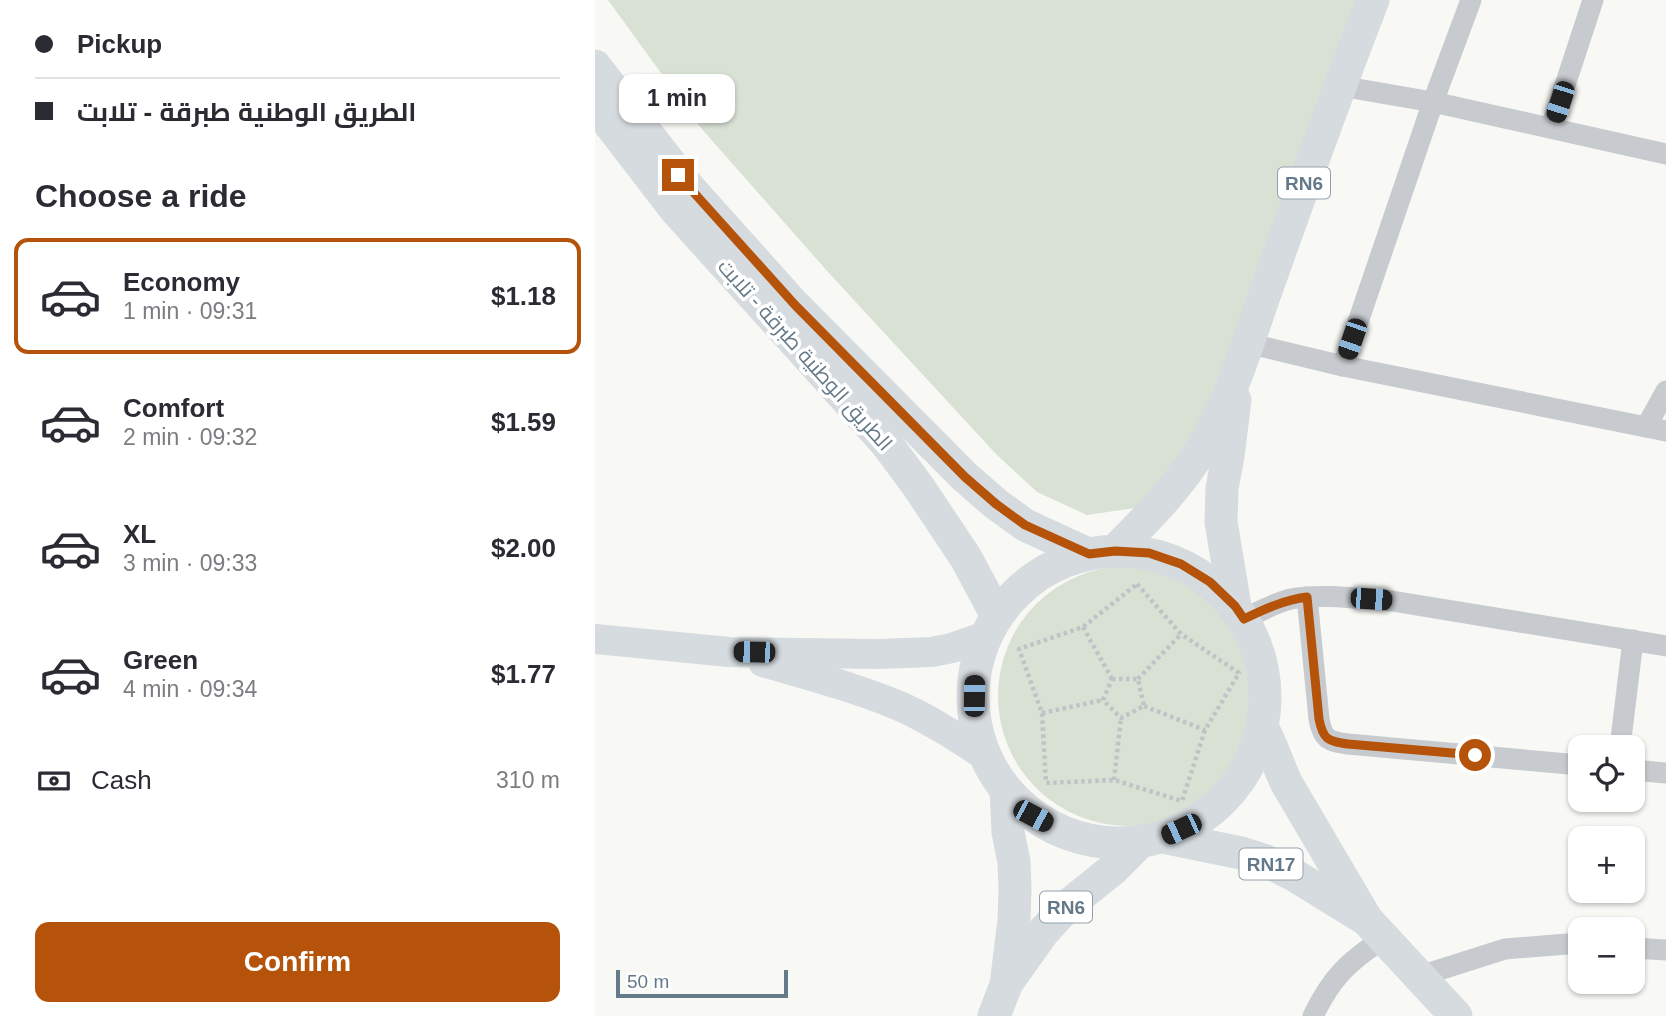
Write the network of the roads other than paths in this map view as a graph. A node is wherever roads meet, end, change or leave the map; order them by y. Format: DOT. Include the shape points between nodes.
graph roads {
  1 [pos="1374,0"];
  2 [pos="1471,0"];
  3 [pos="1593,0"];
  4 [pos="595,66"];
  5 [pos="1340,86"];
  6 [pos="1433,102"];
  7 [pos="595,105"];
  8 [pos="1551,128"];
  9 [pos="1666,154"];
  10 [pos="1243,355"];
  11 [pos="1343,366"];
  12 [pos="1666,391"];
  13 [pos="1656,429"];
  14 [pos="1102,552"];
  15 [pos="1307,597"];
  16 [pos="1240,612"];
  17 [pos="992,626"];
  18 [pos="595,639"];
  19 [pos="1633,640"];
  20 [pos="1666,646"];
  21 [pos="729,652"];
  22 [pos="1263,729"];
  23 [pos="1621,735"];
  24 [pos="984,755"];
  25 [pos="1568,764"];
  26 [pos="1645,771"];
  27 [pos="1666,773"];
  28 [pos="1006,790"];
  29 [pos="1152,839"];
  30 [pos="1375,929"];
  31 [pos="1568,944"];
  32 [pos="1645,949"];
  33 [pos="1666,950"];
  34 [pos="1420,976"];
  35 [pos="1006,985"];
  36 [pos="994,1016"];
  37 [pos="1313,1016"];
  38 [pos="1456,1016"];
  1 -- 5 [label="main road, RN6"];
  2 -- 6 [label="street"];
  3 -- 8 [label="street"];
  4 -- 14 [label="main road, الطريق الوطنية طبرقة - تلابت" via="690,190 795,305 965,477 1025,525"];
  5 -- 6 [label="street"];
  5 -- 10 [label="main road, RN6"];
  6 -- 8 [label="street"];
  6 -- 11 [label="street"];
  7 -- 17 [label="main road, الطريق الوطنية طبرقة - تلابت" via="675,209 886,443 965,558"];
  8 -- 9 [label="street"];
  10 -- 11 [label="street"];
  10 -- 14 [label="main road, RN6" via="1193,462 1169,494"];
  10 -- 16 [label="main road, RN6" via="1221,522"];
  11 -- 13 [label="street"];
  12 -- 13 [label="street"];
  14 -- 16 [label="main road" via="1149,553 1181,564 1210,582"];
  14 -- 17 [label="main road" via="1053,567 1022,588"];
  15 -- 16 [label="street"];
  15 -- 19 [label="street" via="1392,601"];
  15 -- 25 [label="street" via="1319,719 1326,739"];
  16 -- 22 [label="main road" via="1265,672"];
  17 -- 21 [label="street" via="952,648 932,652"];
  17 -- 24 [label="main road" via="975,675 974,716"];
  18 -- 21 [label="street"];
  19 -- 20 [label="street"];
  19 -- 23 [label="street"];
  21 -- 24 [label="street" via="906,709"];
  22 -- 29 [label="main road" via="1249,765 1228,796 1198,821"];
  22 -- 30 [label="main road, RN17" via="1287,784"];
  24 -- 28 [label="main road"];
  26 -- 27 [label="street"];
  28 -- 29 [label="main road" via="1033,816 1066,834 1103,842"];
  28 -- 35 [label="main road, RN6" via="1016,889"];
  29 -- 30 [label="main road, RN17" via="1266,861"];
  29 -- 35 [label="main road, RN6" via="1066,907"];
  30 -- 34 [label="main road, RN17"];
  30 -- 37 [label="street" via="1342,969"];
  31 -- 34 [label="street" via="1505,949"];
  32 -- 33 [label="street"];
  34 -- 38 [label="main road, RN17"];
  35 -- 36 [label="main road, RN6"];
}
